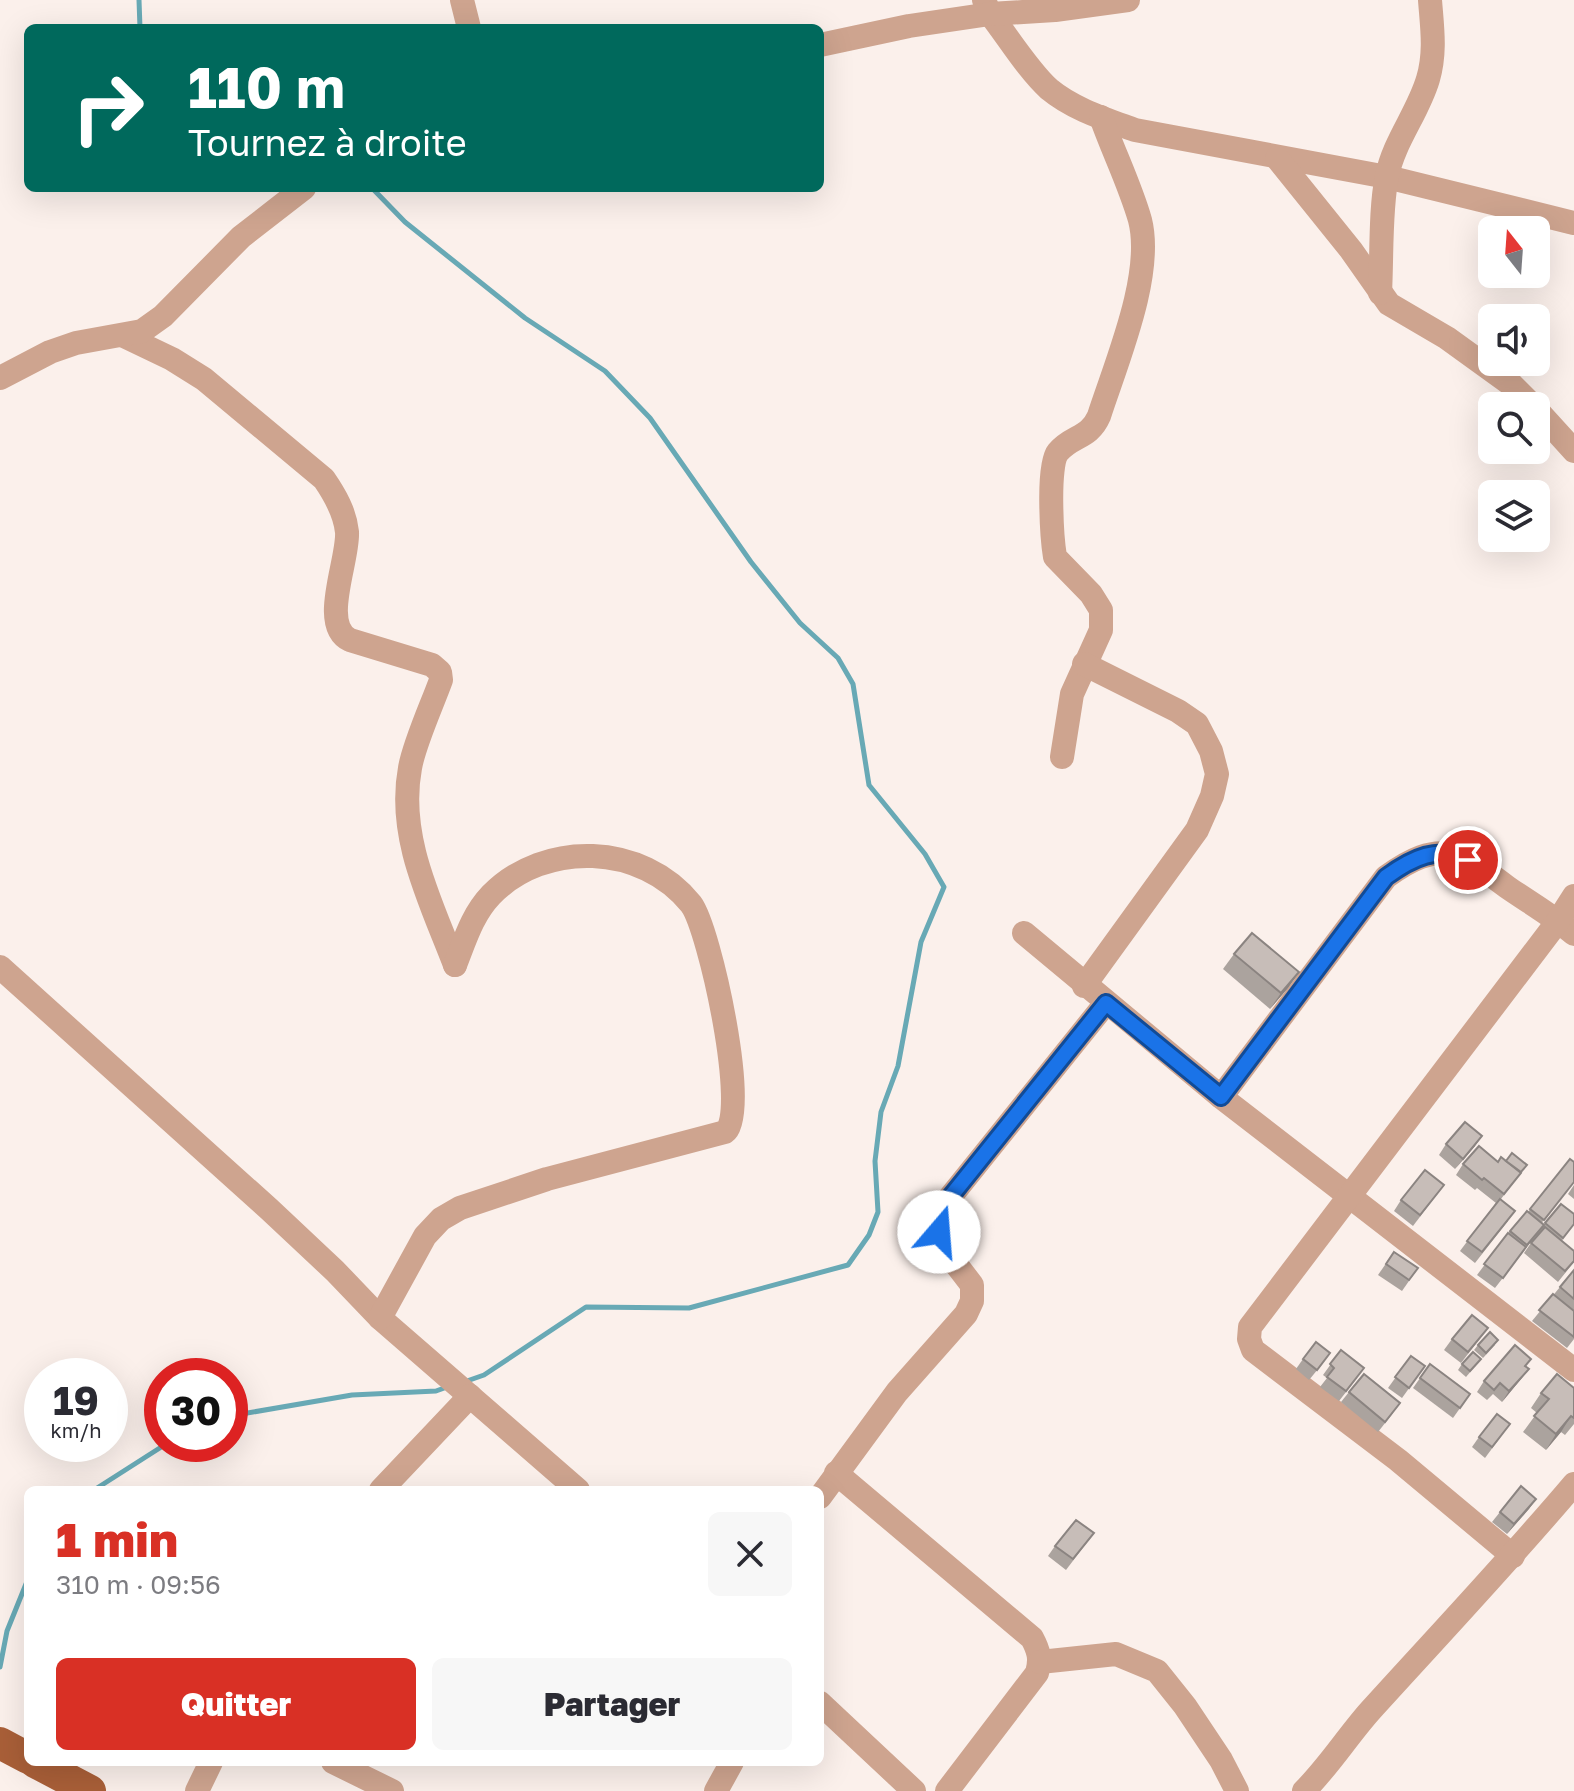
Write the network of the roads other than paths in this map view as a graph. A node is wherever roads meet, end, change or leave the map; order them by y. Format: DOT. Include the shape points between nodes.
graph roads {
  1 [pos="462,0"];
  2 [pos="1128,0"];
  3 [pos="1430,0"];
  4 [pos="987,7"];
  5 [pos="468,24"];
  6 [pos="824,44"];
  7 [pos="1101,117"];
  8 [pos="1277,158"];
  9 [pos="1387,177"];
  10 [pos="299,192"];
  11 [pos="1574,223"];
  12 [pos="1380,293"];
  13 [pos="124,336"];
  14 [pos="0,378"];
  15 [pos="1519,392"];
  16 [pos="1550,425"];
  17 [pos="1574,451"];
  18 [pos="1084,664"];
  19 [pos="1062,757"];
  20 [pos="1574,896"];
  21 [pos="1566,928"];
  22 [pos="1024,933"];
  23 [pos="0,967"];
  24 [pos="1084,986"];
  25 [pos="1106,1003"];
  26 [pos="1221,1097"];
  27 [pos="1349,1199"];
  28 [pos="380,1318"];
  29 [pos="1574,1370"];
  30 [pos="470,1396"];
  31 [pos="836,1473"];
  32 [pos="1574,1484"];
  33 [pos="385,1486"];
  34 [pos="573,1486"];
  35 [pos="824,1491"];
  36 [pos="1513,1556"];
  37 [pos="1040,1662"];
  38 [pos="824,1707"];
  39 [pos="0,1743"];
  40 [pos="24,1756"];
  41 [pos="43,1766"];
  42 [pos="209,1766"];
  43 [pos="341,1766"];
  44 [pos="730,1766"];
  45 [pos="911,1790"];
  46 [pos="90,1791"];
  47 [pos="197,1791"];
  48 [pos="392,1791"];
  49 [pos="716,1791"];
  50 [pos="947,1791"];
  51 [pos="1237,1791"];
  52 [pos="1304,1791"];
  1 -- 5 [label="street"];
  2 -- 4 [label="street" via="1055,10"];
  3 -- 9 [label="street" via="1434,33 1427,83"];
  4 -- 6 [label="street"];
  4 -- 7 [label="street" via="1047,87"];
  7 -- 8 [label="street" via="1135,130"];
  7 -- 18 [label="street" via="1140,223 1142,249 1126,339 1099,416 1094,427 1056,453 1052,468 1055,557 1101,610 1101,630"];
  8 -- 9 [label="street"];
  8 -- 12 [label="street"];
  9 -- 11 [label="street"];
  9 -- 12 [label="street"];
  10 -- 13 [label="street" via="241,237 163,316"];
  12 -- 15 [label="street"];
  13 -- 14 [label="street" via="76,343"];
  13 -- 28 [label="street" via="204,379 324,479 345,518 347,534 335,611 338,629 350,640 440,672 410,765 408,813 412,849 455,965 474,917 492,894 523,871 579,854 635,864 660,878 692,906 705,935 731,1071 730,1129 460,1208 425,1236"];
  16 -- 17 [label="street"];
  18 -- 19 [label="street" via="1072,694"];
  18 -- 24 [label="street" via="1197,724 1217,774 1197,830"];
  20 -- 21 [label="street"];
  21 -- 26 [label="street" via="1454,853 1428,853 1402,865 1386,877"];
  21 -- 27 [label="street"];
  22 -- 24 [label="street"];
  23 -- 28 [label="street" via="280,1220"];
  24 -- 25 [label="street"];
  25 -- 26 [label="street"];
  25 -- 31 [label="street" via="939,1211 939,1232 972,1285 972,1301"];
  26 -- 27 [label="street"];
  27 -- 29 [label="street"];
  27 -- 36 [label="street" via="1250,1327 1253,1350"];
  28 -- 30 [label="street"];
  30 -- 33 [label="street"];
  30 -- 34 [label="street"];
  31 -- 35 [label="street"];
  31 -- 37 [label="street" via="1032,1638"];
  32 -- 36 [label="street"];
  36 -- 52 [label="street"];
  37 -- 50 [label="street"];
  37 -- 51 [label="street" via="1116,1654 1157,1671"];
  38 -- 45 [label="street"];
  39 -- 40 [label="main road"];
  41 -- 46 [label="main road"];
  42 -- 47 [label="street"];
  43 -- 48 [label="street"];
  44 -- 49 [label="street"];
}
